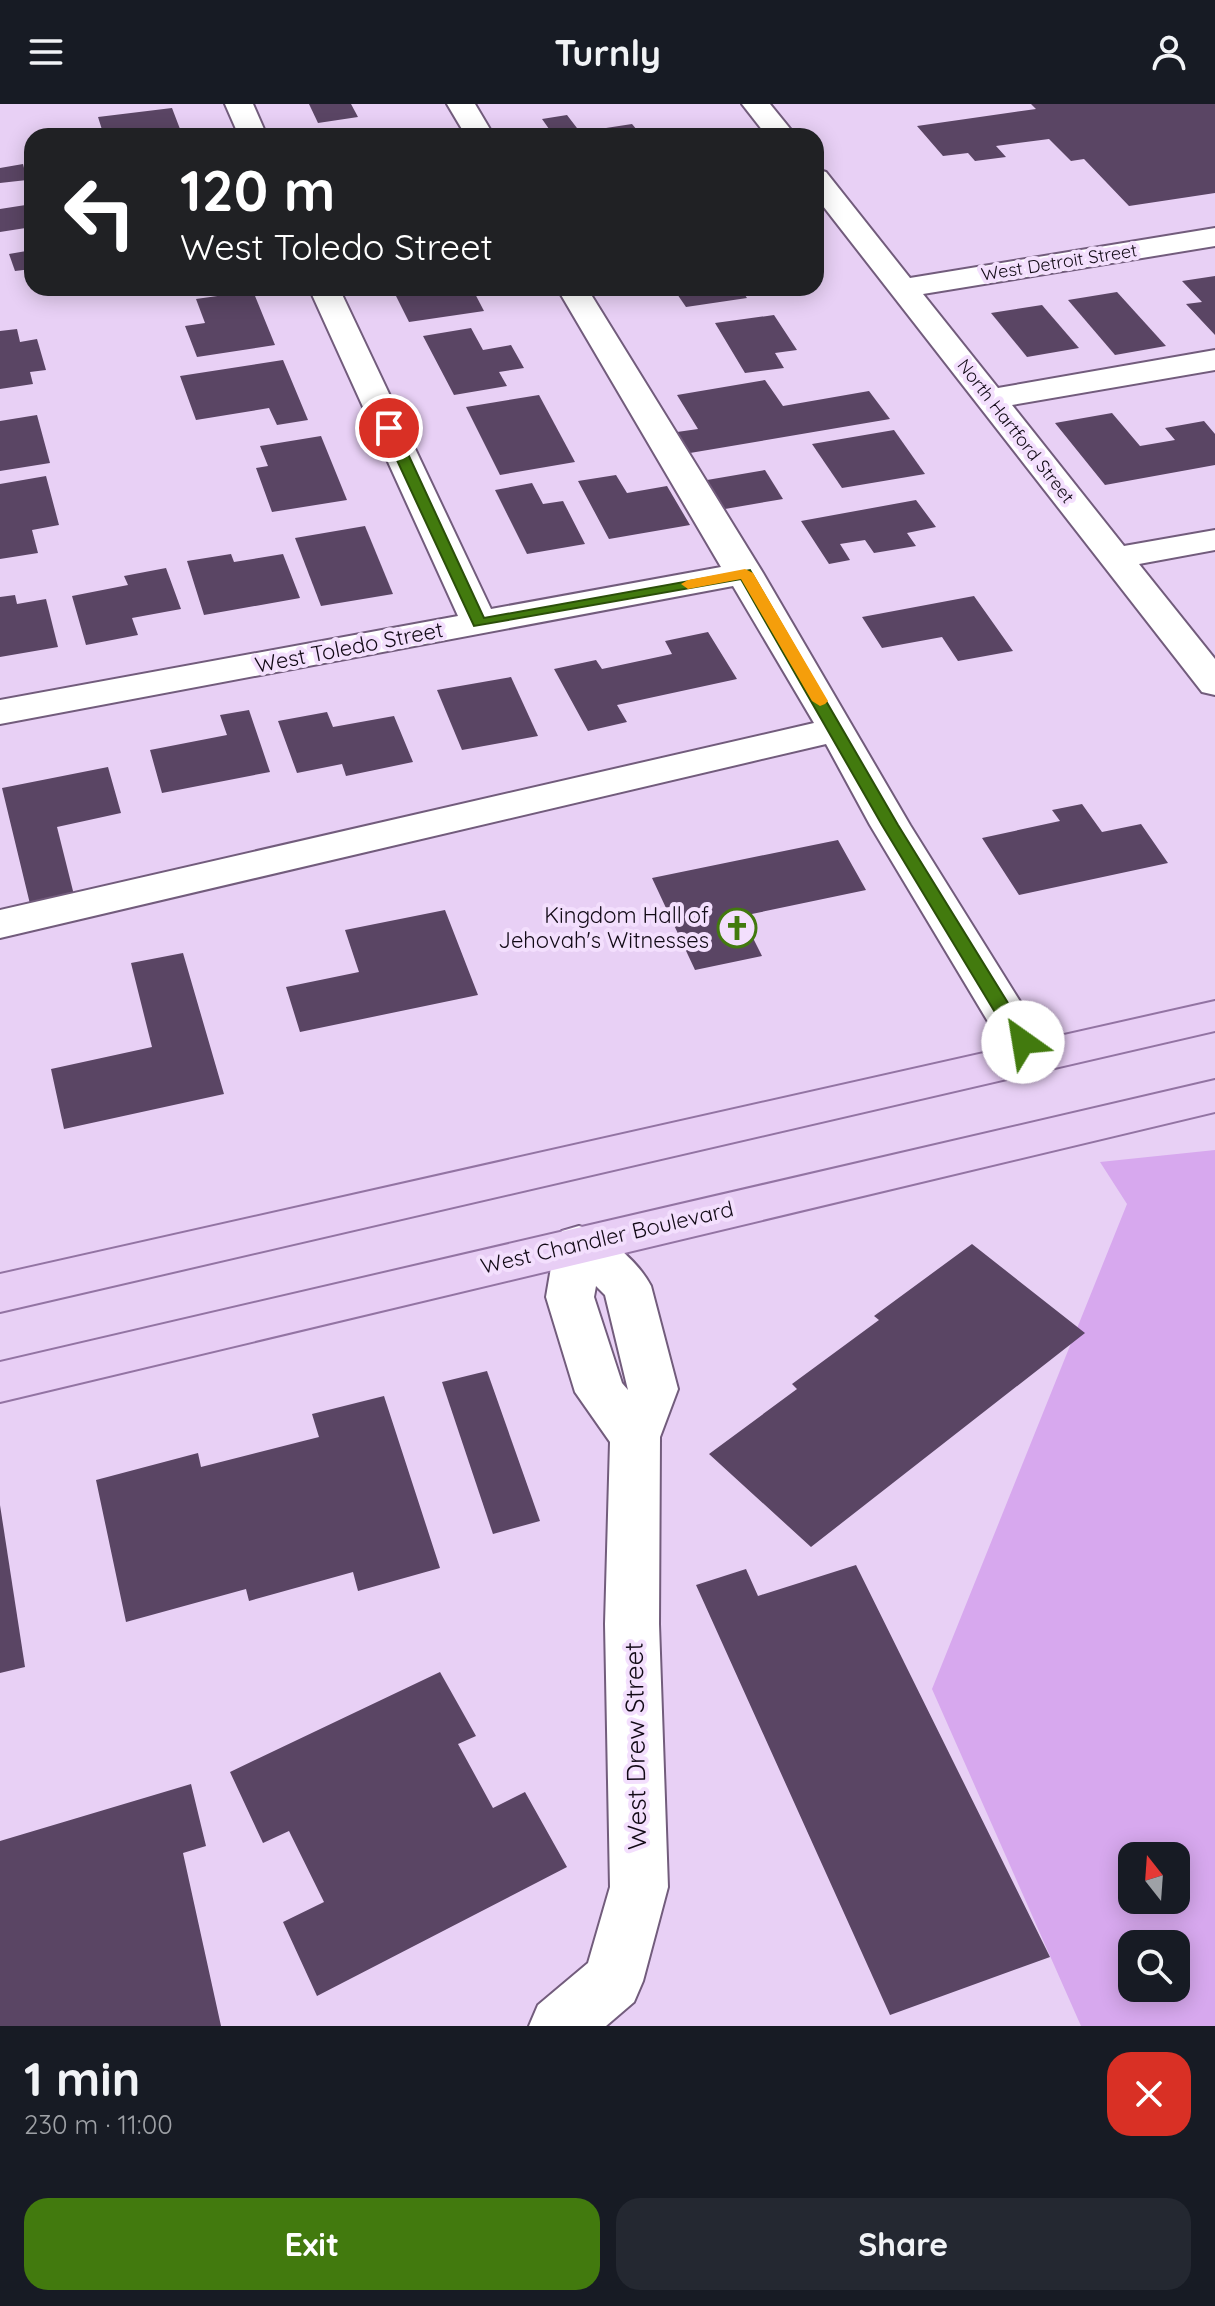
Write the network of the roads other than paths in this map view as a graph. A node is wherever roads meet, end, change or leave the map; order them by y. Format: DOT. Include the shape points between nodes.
graph roads {
  1 [pos="239,104"];
  2 [pos="461,104"];
  3 [pos="756,104"];
  4 [pos="250,128"];
  5 [pos="475,128"];
  6 [pos="776,128"];
  7 [pos="824,188"];
  8 [pos="1215,237"];
  9 [pos="903,288"];
  10 [pos="328,296"];
  11 [pos="577,296"];
  12 [pos="1215,360"];
  13 [pos="990,399"];
  14 [pos="1215,540"];
  15 [pos="1116,558"];
  16 [pos="745,573"];
  17 [pos="479,623"];
  18 [pos="1215,684"];
  19 [pos="0,712"];
  20 [pos="837,730"];
  21 [pos="0,924"];
  22 [pos="1215,1016"];
  23 [pos="1033,1059"];
  24 [pos="1215,1096"];
  25 [pos="579,1244"];
  26 [pos="0,1293"];
  27 [pos="0,1382"];
  28 [pos="559,2026"];
  1 -- 4 [label="street"];
  2 -- 5 [label="street"];
  3 -- 6 [label="street"];
  7 -- 9 [label="street, North Hartford Street"];
  8 -- 9 [label="street, West Detroit Street"];
  9 -- 13 [label="street, North Hartford Street"];
  10 -- 17 [label="street"];
  11 -- 16 [label="street"];
  12 -- 13 [label="street"];
  13 -- 15 [label="street, North Hartford Street"];
  14 -- 15 [label="street"];
  15 -- 18 [label="street, North Hartford Street"];
  16 -- 17 [label="street, West Toledo Street"];
  16 -- 20 [label="street"];
  17 -- 19 [label="street, West Toledo Street"];
  20 -- 21 [label="street"];
  20 -- 23 [label="street"];
  22 -- 23 [label="main road"];
  23 -- 26 [label="main road"];
  24 -- 25 [label="main road, West Chandler Boulevard"];
  25 -- 27 [label="main road, West Chandler Boulevard"];
  25 -- 28 [label="street, West Drew Street" via="570,1297 600,1392 635,1437 632,1624 639,1887 613,1981"];
}
